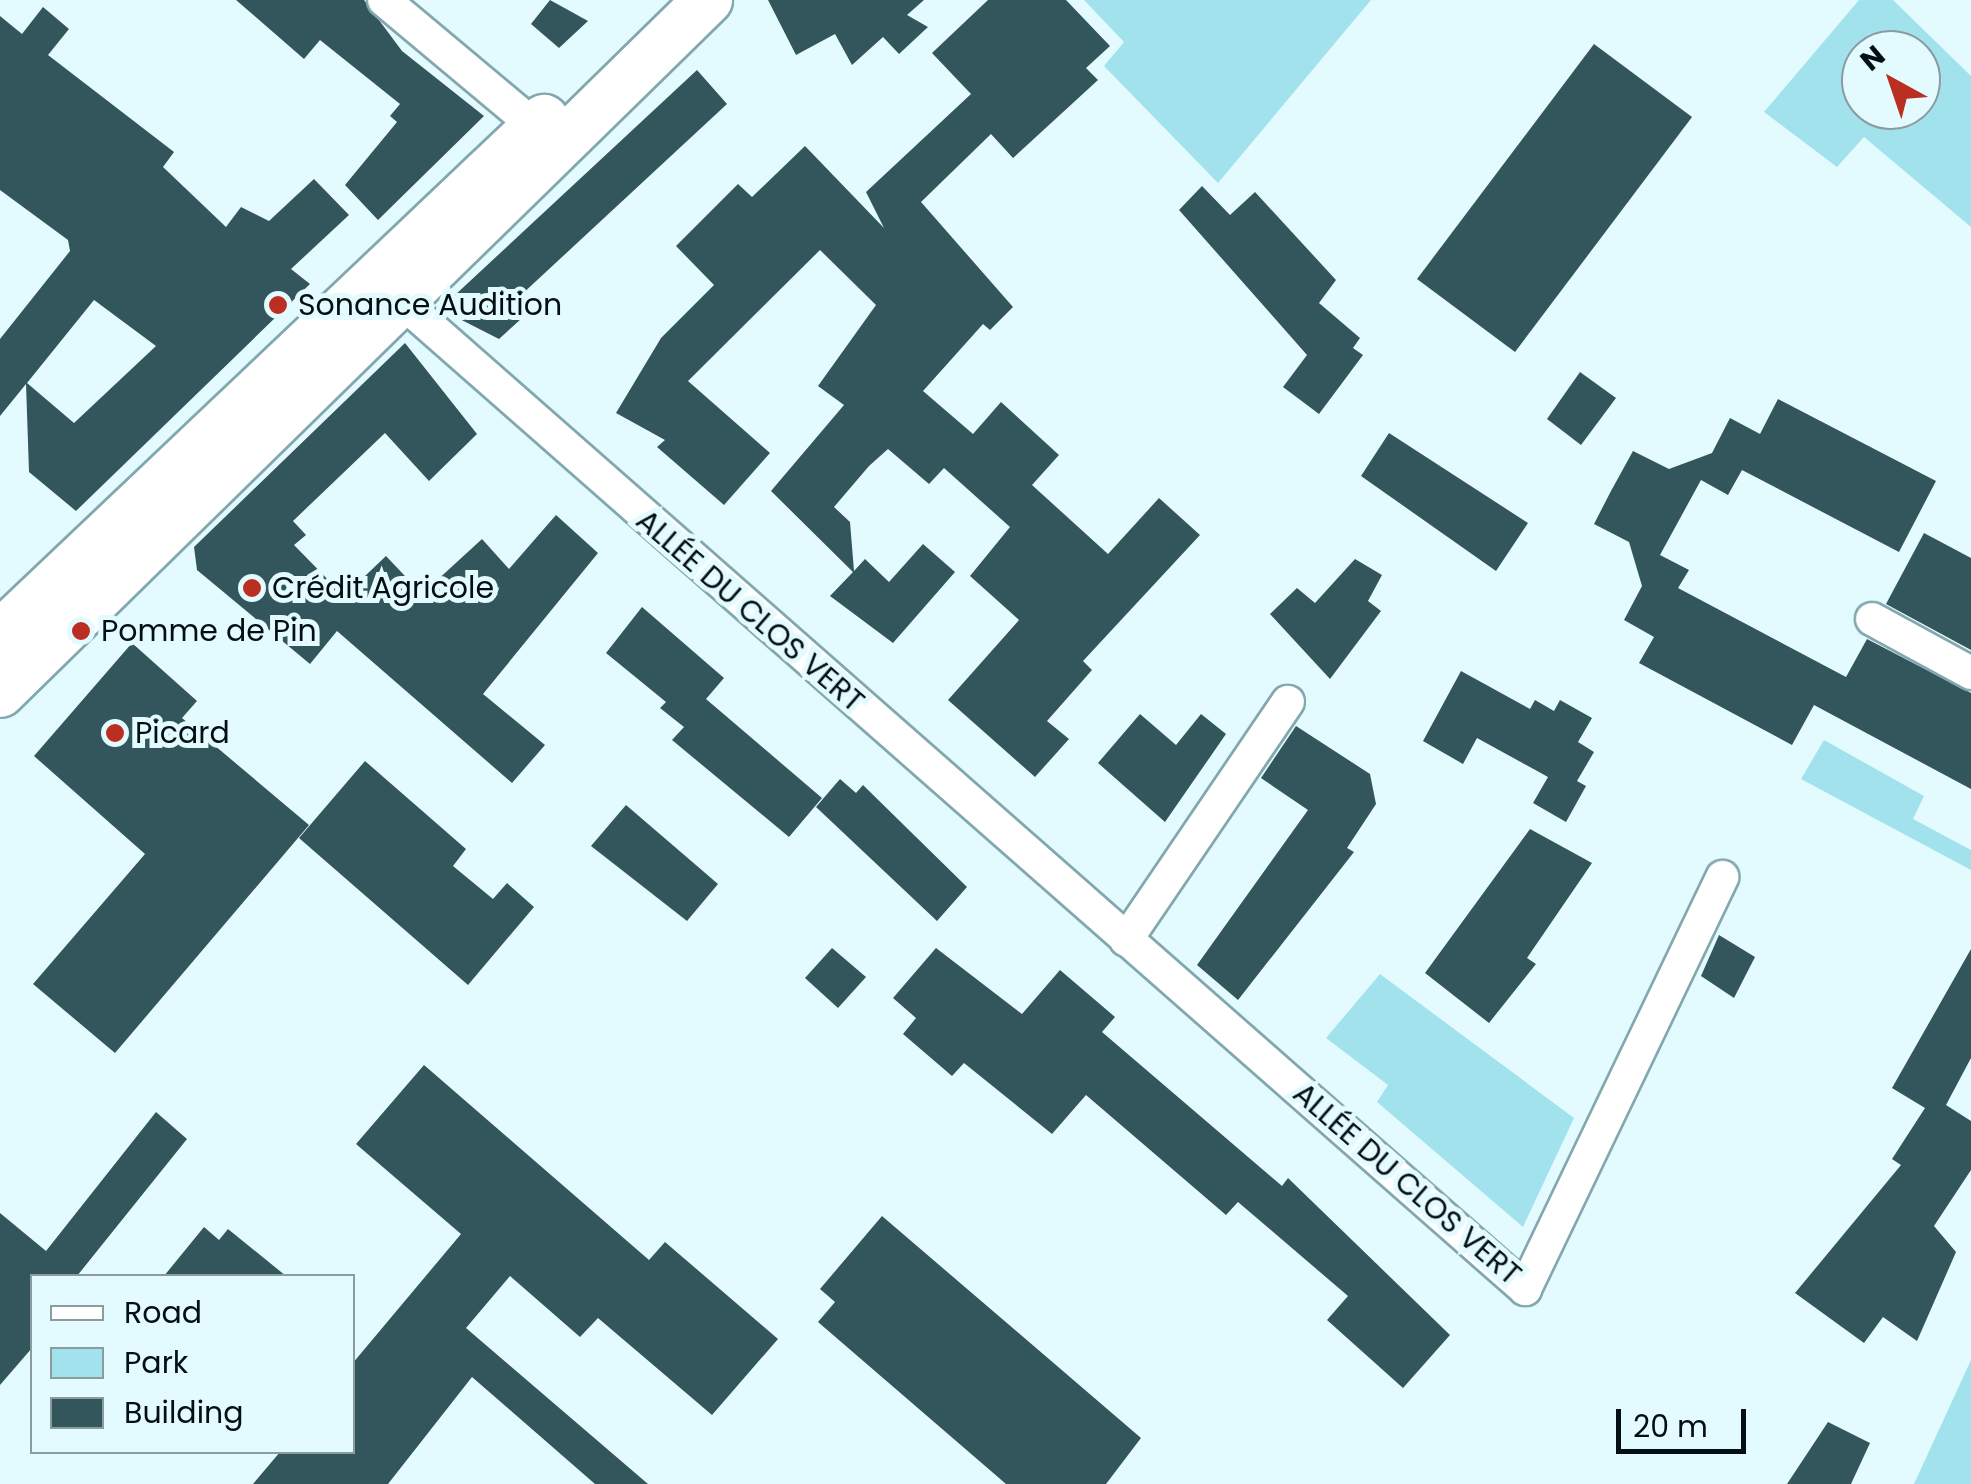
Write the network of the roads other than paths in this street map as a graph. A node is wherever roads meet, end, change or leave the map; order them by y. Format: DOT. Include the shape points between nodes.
graph roads {
  1 [pos="384,0"];
  2 [pos="670,0"];
  3 [pos="708,0"];
  4 [pos="548,137"];
  5 [pos="388,292"];
  6 [pos="1872,619"];
  7 [pos="0,635"];
  8 [pos="1971,673"];
  9 [pos="0,693"];
  10 [pos="1288,702"];
  11 [pos="1722,877"];
  12 [pos="1126,940"];
  1 -- 4 [label="street"];
  2 -- 4 [label="main road"];
  3 -- 4 [label="main road"];
  4 -- 5 [label="main road"];
  5 -- 7 [label="main road"];
  5 -- 9 [label="main road"];
  5 -- 12 [label="street, ALLÉE DU CLOS VERT"];
  6 -- 8 [label="street"];
  10 -- 12 [label="street"];
  11 -- 12 [label="street, ALLÉE DU CLOS VERT" via="1525,1290"];
}
